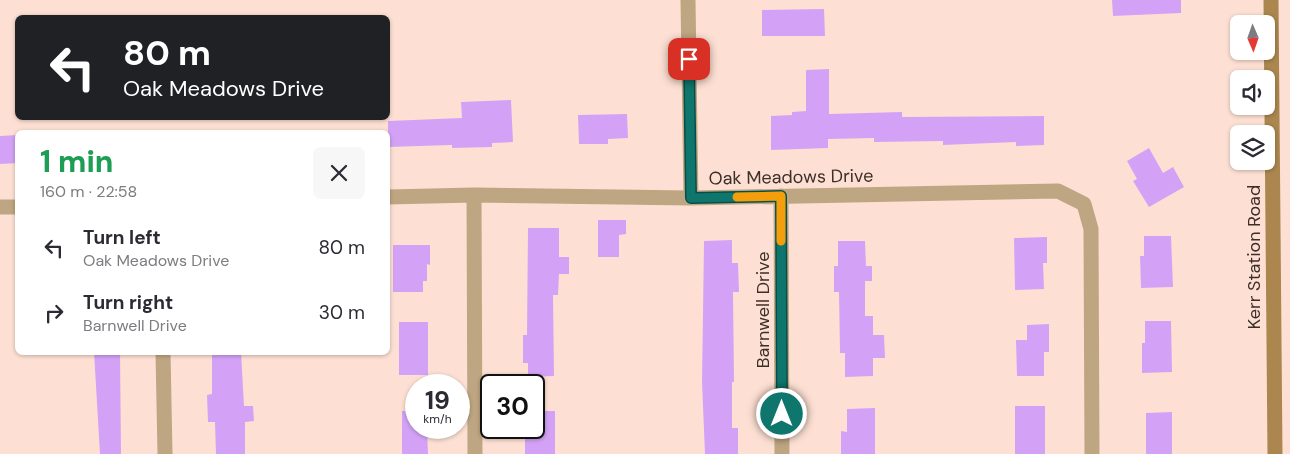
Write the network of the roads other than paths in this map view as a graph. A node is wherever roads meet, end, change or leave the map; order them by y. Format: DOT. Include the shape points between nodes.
graph roads {
  1 [pos="688,0"];
  2 [pos="1271,0"];
  3 [pos="474,195"];
  4 [pos="390,196"];
  5 [pos="781,196"];
  6 [pos="691,198"];
  7 [pos="0,207"];
  8 [pos="15,207"];
  9 [pos="163,355"];
  10 [pos="165,454"];
  11 [pos="475,454"];
  12 [pos="782,454"];
  13 [pos="1092,454"];
  14 [pos="1275,454"];
  1 -- 6 [label="street"];
  2 -- 14 [label="street, Kerr Station Road"];
  3 -- 4 [label="street, Oak Meadows Drive"];
  3 -- 6 [label="street, Oak Meadows Drive"];
  3 -- 11 [label="street"];
  5 -- 6 [label="street, Oak Meadows Drive"];
  5 -- 12 [label="street, Barnwell Drive"];
  5 -- 13 [label="street, Oak Meadows Drive" via="1058,191 1084,204 1091,229"];
  7 -- 8 [label="street"];
  9 -- 10 [label="street"];
}
